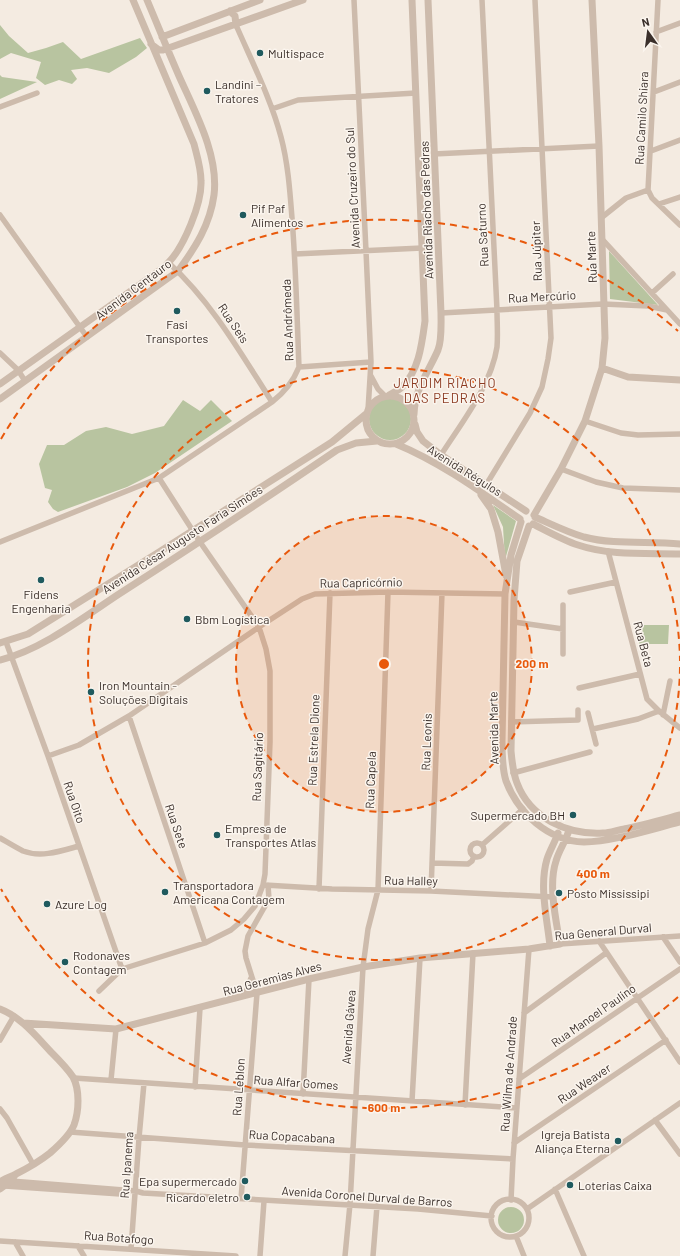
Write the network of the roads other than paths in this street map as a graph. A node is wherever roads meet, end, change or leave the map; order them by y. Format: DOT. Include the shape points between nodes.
graph roads {
  1 [pos="133,0"];
  2 [pos="147,0"];
  3 [pos="260,0"];
  4 [pos="303,0"];
  5 [pos="354,0"];
  6 [pos="412,0"];
  7 [pos="428,0"];
  8 [pos="482,0"];
  9 [pos="535,0"];
  10 [pos="592,0"];
  11 [pos="658,0"];
  12 [pos="230,11"];
  13 [pos="680,23"];
  14 [pos="236,25"];
  15 [pos="190,27"];
  16 [pos="656,32"];
  17 [pos="162,37"];
  18 [pos="195,39"];
  19 [pos="151,44"];
  20 [pos="167,48"];
  21 [pos="680,82"];
  22 [pos="654,92"];
  23 [pos="37,93"];
  24 [pos="416,93"];
  25 [pos="358,96"];
  26 [pos="190,100"];
  27 [pos="178,106"];
  28 [pos="0,107"];
  29 [pos="272,109"];
  30 [pos="680,140"];
  31 [pos="599,146"];
  32 [pos="542,149"];
  33 [pos="489,151"];
  34 [pos="651,151"];
  35 [pos="434,154"];
  36 [pos="648,190"];
  37 [pos="680,196"];
  38 [pos="659,204"];
  39 [pos="0,215"];
  40 [pos="601,218"];
  41 [pos="680,225"];
  42 [pos="601,239"];
  43 [pos="422,248"];
  44 [pos="366,251"];
  45 [pos="295,254"];
  46 [pos="169,263"];
  47 [pos="178,271"];
  48 [pos="673,274"];
  49 [pos="652,293"];
  50 [pos="604,304"];
  51 [pos="549,307"];
  52 [pos="497,310"];
  53 [pos="667,310"];
  54 [pos="441,313"];
  55 [pos="680,324"];
  56 [pos="79,327"];
  57 [pos="86,338"];
  58 [pos="0,353"];
  59 [pos="371,362"];
  60 [pos="299,367"];
  61 [pos="602,368"];
  62 [pos="18,370"];
  63 [pos="371,376"];
  64 [pos="680,380"];
  65 [pos="25,381"];
  66 [pos="0,384"];
  67 [pos="387,396"];
  68 [pos="0,399"];
  69 [pos="272,402"];
  70 [pos="367,412"];
  71 [pos="414,414"];
  72 [pos="585,421"];
  73 [pos="414,423"];
  74 [pos="680,434"];
  75 [pos="377,441"];
  76 [pos="396,444"];
  77 [pos="441,455"];
  78 [pos="561,469"];
  79 [pos="159,478"];
  80 [pos="486,484"];
  81 [pos="477,490"];
  82 [pos="680,490"];
  83 [pos="531,518"];
  84 [pos="520,520"];
  85 [pos="193,531"];
  86 [pos="0,542"];
  87 [pos="200,542"];
  88 [pos="680,544"];
  89 [pos="608,551"];
  90 [pos="680,554"];
  91 [pos="507,581"];
  92 [pos="616,582"];
  93 [pos="388,592"];
  94 [pos="570,592"];
  95 [pos="330,593"];
  96 [pos="442,593"];
  97 [pos="505,594"];
  98 [pos="563,605"];
  99 [pos="505,622"];
  100 [pos="514,622"];
  101 [pos="259,627"];
  102 [pos="563,630"];
  103 [pos="3,643"];
  104 [pos="563,654"];
  105 [pos="11,657"];
  106 [pos="0,660"];
  107 [pos="640,674"];
  108 [pos="670,681"];
  109 [pos="579,688"];
  110 [pos="578,710"];
  111 [pos="588,713"];
  112 [pos="661,713"];
  113 [pos="129,716"];
  114 [pos="511,722"];
  115 [pos="680,728"];
  116 [pos="592,729"];
  117 [pos="596,744"];
  118 [pos="590,752"];
  119 [pos="48,756"];
  120 [pos="514,773"];
  121 [pos="526,807"];
  122 [pos="680,815"];
  123 [pos="680,822"];
  124 [pos="560,827"];
  125 [pos="569,830"];
  126 [pos="557,837"];
  127 [pos="0,838"];
  128 [pos="566,840"];
  129 [pos="482,845"];
  130 [pos="79,846"];
  131 [pos="474,856"];
  132 [pos="432,864"];
  133 [pos="265,885"];
  134 [pos="319,889"];
  135 [pos="378,890"];
  136 [pos="431,891"];
  137 [pos="544,897"];
  138 [pos="553,897"];
  139 [pos="680,936"];
  140 [pos="663,937"];
  141 [pos="599,941"];
  142 [pos="205,943"];
  143 [pos="560,944"];
  144 [pos="550,946"];
  145 [pos="529,949"];
  146 [pos="473,953"];
  147 [pos="606,953"];
  148 [pos="420,958"];
  149 [pos="680,962"];
  150 [pos="363,967"];
  151 [pos="122,969"];
  152 [pos="680,969"];
  153 [pos="252,978"];
  154 [pos="309,979"];
  155 [pos="99,991"];
  156 [pos="257,994"];
  157 [pos="244,996"];
  158 [pos="637,997"];
  159 [pos="200,1008"];
  160 [pos="0,1010"];
  161 [pos="524,1013"];
  162 [pos="14,1016"];
  163 [pos="23,1023"];
  164 [pos="116,1029"];
  165 [pos="0,1040"];
  166 [pos="666,1040"];
  167 [pos="680,1062"];
  168 [pos="74,1078"];
  169 [pos="519,1079"];
  170 [pos="111,1080"];
  171 [pos="144,1083"];
  172 [pos="195,1087"];
  173 [pos="249,1090"];
  174 [pos="303,1094"];
  175 [pos="355,1097"];
  176 [pos="412,1101"];
  177 [pos="680,1103"];
  178 [pos="465,1104"];
  179 [pos="516,1108"];
  180 [pos="0,1109"];
  181 [pos="655,1120"];
  182 [pos="70,1132"];
  183 [pos="138,1138"];
  184 [pos="514,1143"];
  185 [pos="245,1145"];
  186 [pos="352,1150"];
  187 [pos="680,1154"];
  188 [pos="513,1159"];
  189 [pos="33,1164"];
  190 [pos="5,1182"];
  191 [pos="555,1190"];
  192 [pos="136,1193"];
  193 [pos="241,1199"];
  194 [pos="264,1200"];
  195 [pos="511,1200"];
  196 [pos="350,1204"];
  197 [pos="377,1206"];
  198 [pos="527,1209"];
  199 [pos="492,1216"];
  200 [pos="516,1236"];
  201 [pos="0,1241"];
  202 [pos="15,1242"];
  203 [pos="78,1246"];
  204 [pos="131,1249"];
  205 [pos="22,1256"];
  206 [pos="84,1256"];
  207 [pos="236,1256"];
  208 [pos="260,1256"];
  209 [pos="345,1256"];
  210 [pos="373,1256"];
  211 [pos="524,1256"];
  212 [pos="584,1256"];
  1 -- 19 [label="street, Avenida Centauro"];
  2 -- 17 [label="street, Avenida Centauro"];
  3 -- 12 [label="street"];
  4 -- 14 [label="street"];
  5 -- 25 [label="street, Avenida Cruzeiro do Sul"];
  6 -- 24 [label="street, Avenida Riacho das Pedras"];
  7 -- 35 [label="street, Avenida Riacho das Pedras"];
  8 -- 33 [label="street, Rua Saturno"];
  9 -- 32 [label="street, Rua Júpiter"];
  10 -- 31 [label="street, Rua Marte"];
  11 -- 16 [label="street, Rua Camilo Shiara"];
  12 -- 14 [label="street" via="235,16"];
  12 -- 15 [label="street"];
  13 -- 16 [label="street"];
  14 -- 18 [label="street"];
  14 -- 29 [label="street, Rua Andrômeda"];
  15 -- 17 [label="street"];
  15 -- 18 [label="street"];
  16 -- 22 [label="street, Rua Camilo Shiara"];
  17 -- 20 [label="street, Avenida Centauro"];
  18 -- 20 [label="street"];
  19 -- 20 [label="street" via="161,50"];
  19 -- 27 [label="street, Avenida Centauro"];
  20 -- 26 [label="street, Avenida Centauro"];
  21 -- 22 [label="street"];
  22 -- 34 [label="street, Rua Camilo Shiara"];
  23 -- 28 [label="street"];
  24 -- 25 [label="street"];
  24 -- 43 [label="street, Avenida Riacho das Pedras"];
  25 -- 29 [label="street" via="298,100"];
  25 -- 44 [label="street, Avenida Cruzeiro do Sul"];
  26 -- 27 [label="street"];
  26 -- 47 [label="street, Avenida Centauro" via="206,138 212,161 214,195 208,222 194,250"];
  27 -- 46 [label="street, Avenida Centauro" via="194,144 201,181 197,208 182,242"];
  29 -- 45 [label="street, Rua Andrômeda" via="282,138 290,186"];
  30 -- 34 [label="street"];
  31 -- 32 [label="street"];
  31 -- 40 [label="street, Rua Marte"];
  32 -- 33 [label="street"];
  32 -- 51 [label="street, Rua Júpiter"];
  33 -- 35 [label="street"];
  33 -- 52 [label="street, Rua Saturno"];
  34 -- 36 [label="street, Rua Camilo Shiara"];
  35 -- 54 [label="street, Avenida Riacho das Pedras"];
  36 -- 38 [label="street"];
  36 -- 40 [label="street" via="626,198"];
  37 -- 38 [label="street"];
  38 -- 41 [label="street"];
  39 -- 56 [label="street"];
  40 -- 42 [label="street, Rua Marte"];
  42 -- 49 [label="street"];
  42 -- 50 [label="street, Rua Marte"];
  43 -- 44 [label="street"];
  43 -- 67 [label="street, Avenida Riacho das Pedras" via="425,321 422,346 408,380 401,388"];
  44 -- 45 [label="street"];
  44 -- 59 [label="street, Avenida Cruzeiro do Sul"];
  45 -- 60 [label="street, Rua Andrômeda"];
  46 -- 47 [label="street, Rua Seis"];
  46 -- 56 [label="street, Avenida Centauro"];
  47 -- 57 [label="street, Avenida Centauro"];
  47 -- 69 [label="street, Rua Seis" via="217,316"];
  48 -- 49 [label="street"];
  49 -- 53 [label="street"];
  50 -- 51 [label="street, Rua Mercúrio"];
  50 -- 53 [label="street, Rua Mercúrio" via="648,306"];
  50 -- 61 [label="street, Rua Marte" via="605,338"];
  51 -- 52 [label="street, Rua Mercúrio"];
  51 -- 80 [label="street, Rua Júpiter" via="551,338 542,387 530,414"];
  52 -- 54 [label="street, Rua Mercúrio"];
  52 -- 77 [label="street, Rua Saturno" via="497,346 492,368 484,386"];
  53 -- 55 [label="street"];
  54 -- 71 [label="street, Avenida Riacho das Pedras" via="439,348 420,384"];
  56 -- 57 [label="street"];
  56 -- 62 [label="street, Avenida Centauro"];
  57 -- 65 [label="street, Avenida Centauro"];
  58 -- 62 [label="street"];
  59 -- 60 [label="street"];
  59 -- 63 [label="street, Avenida Cruzeiro do Sul"];
  60 -- 69 [label="street, Rua Andrômeda" via="294,380 284,393"];
  61 -- 64 [label="street" via="628,377"];
  61 -- 72 [label="street, Rua Marte"];
  62 -- 65 [label="street"];
  62 -- 66 [label="street, Avenida Centauro"];
  63 -- 67 [label="street" via="378,389"];
  63 -- 70 [label="street, Avenida Cruzeiro do Sul"];
  65 -- 68 [label="street, Avenida Centauro"];
  67 -- 70 [label="street" via="378,398"];
  67 -- 71 [label="street" via="402,398"];
  69 -- 79 [label="street, Rua Andrômeda"];
  70 -- 75 [label="street" via="367,429"];
  70 -- 85 [label="street, Avenida César Augusto Faria Simões" via="332,442"];
  71 -- 73 [label="street"];
  72 -- 74 [label="street" via="622,433"];
  72 -- 78 [label="street, Rua Marte"];
  73 -- 76 [label="street" via="408,436"];
  73 -- 77 [label="street, Avenida Régulos" via="423,441"];
  75 -- 76 [label="street"];
  75 -- 87 [label="street, Avenida César Augusto Faria Simões" via="356,443 337,450"];
  76 -- 81 [label="street, Avenida Régulos" via="424,457"];
  77 -- 80 [label="street, Avenida Régulos"];
  78 -- 82 [label="street" via="596,482 623,488"];
  78 -- 83 [label="street, Rua Marte"];
  79 -- 85 [label="street, Rua Sagitário"];
  79 -- 86 [label="street, Rua Andrômeda"];
  80 -- 83 [label="street, Avenida Régulos"];
  81 -- 84 [label="street, Avenida Régulos"];
  81 -- 91 [label="street" via="493,514"];
  83 -- 84 [label="street, Avenida Régulos" via="524,525"];
  83 -- 84 [label="street, Avenida Marte" via="521,514"];
  83 -- 88 [label="street, Avenida Régulos" via="568,532 605,541"];
  83 -- 89 [label="street, Avenida Régulos" via="577,545"];
  83 -- 100 [label="street, Avenida Marte" via="517,561"];
  84 -- 91 [label="street, Avenida Marte"];
  85 -- 87 [label="street, Rua Sagitário"];
  85 -- 103 [label="street, Avenida César Augusto Faria Simões" via="28,634"];
  87 -- 101 [label="street, Rua Sagitário"];
  87 -- 105 [label="street, Avenida César Augusto Faria Simões" via="51,638"];
  89 -- 90 [label="street, Avenida Régulos"];
  89 -- 92 [label="street, Rua Beta"];
  91 -- 97 [label="street, Avenida Marte"];
  92 -- 94 [label="street"];
  92 -- 107 [label="street, Rua Beta"];
  93 -- 95 [label="street, Rua Capricórnio"];
  93 -- 96 [label="street, Rua Capricórnio"];
  93 -- 135 [label="street, Rua Capela"];
  95 -- 101 [label="street, Rua Capricórnio" via="315,594 302,599"];
  95 -- 134 [label="street, Rua Estrela Dione"];
  96 -- 97 [label="street, Rua Capricórnio"];
  96 -- 132 [label="street, Rua Leonis"];
  97 -- 99 [label="street, Avenida Marte"];
  98 -- 102 [label="street"];
  99 -- 100 [label="street"];
  99 -- 121 [label="street, Avenida Marte" via="503,762 512,794"];
  100 -- 102 [label="street"];
  100 -- 114 [label="street, Avenida Marte"];
  101 -- 113 [label="street, Rua Capricórnio"];
  101 -- 133 [label="street, Rua Sagitário" via="270,671"];
  102 -- 104 [label="street"];
  103 -- 105 [label="street, Rua Oito"];
  105 -- 106 [label="street, Avenida César Augusto Faria Simões"];
  105 -- 119 [label="street, Rua Oito"];
  107 -- 109 [label="street"];
  107 -- 112 [label="street, Rua Beta" via="647,699"];
  108 -- 112 [label="street"];
  110 -- 114 [label="street" via="578,720"];
  111 -- 116 [label="street"];
  112 -- 115 [label="street, Rua Beta"];
  112 -- 116 [label="street"];
  113 -- 119 [label="street, Rua Capricórnio" via="79,745"];
  113 -- 142 [label="street, Rua Sete"];
  114 -- 120 [label="street, Avenida Marte"];
  116 -- 117 [label="street"];
  118 -- 120 [label="street"];
  119 -- 130 [label="street, Rua Oito"];
  120 -- 121 [label="street, Avenida Marte"];
  121 -- 124 [label="street, Avenida Marte"];
  121 -- 126 [label="street, Avenida Marte" via="533,820"];
  121 -- 129 [label="street"];
  122 -- 125 [label="street, Avenida Marte" via="604,833"];
  123 -- 128 [label="street, Avenida Marte" via="599,840"];
  124 -- 125 [label="street, Avenida Marte"];
  124 -- 126 [label="street"];
  125 -- 128 [label="street"];
  126 -- 128 [label="street, Avenida Marte"];
  126 -- 137 [label="street" via="547,860"];
  127 -- 130 [label="street" via="32,854 46,854"];
  128 -- 138 [label="street" via="555,862"];
  129 -- 131 [label="street" via="483,853"];
  129 -- 131 [label="street" via="471,845 470,851"];
  130 -- 151 [label="street, Rua Oito"];
  131 -- 132 [label="street" via="468,864"];
  132 -- 136 [label="street, Rua Leonis"];
  133 -- 134 [label="street, Rua Halley"];
  133 -- 142 [label="street, Rua Sagitário" via="255,906 244,919 231,930"];
  133 -- 153 [label="street, Rua Leblon" via="269,899 246,942 246,958"];
  134 -- 135 [label="street, Rua Halley"];
  135 -- 136 [label="street, Rua Halley"];
  135 -- 150 [label="street, Rua Capela" via="368,929"];
  136 -- 137 [label="street, Rua Halley"];
  137 -- 138 [label="street, Rua Halley"];
  137 -- 144 [label="street"];
  138 -- 143 [label="street"];
  139 -- 140 [label="street, Rua General Durval"];
  140 -- 141 [label="street, Rua General Durval"];
  140 -- 149 [label="street"];
  141 -- 143 [label="street, Rua General Durval"];
  141 -- 147 [label="street"];
  142 -- 151 [label="street, Rua Sagitário"];
  143 -- 144 [label="street, Rua General Durval"];
  144 -- 145 [label="street, Rua General Durval"];
  145 -- 146 [label="street, Rua Geremias Alves"];
  145 -- 161 [label="street, Rua Wilma de Andrade"];
  146 -- 148 [label="street, Rua Geremias Alves"];
  146 -- 178 [label="street"];
  147 -- 158 [label="street"];
  147 -- 161 [label="street"];
  148 -- 150 [label="street, Rua Geremias Alves"];
  148 -- 176 [label="street"];
  150 -- 154 [label="street, Rua Geremias Alves"];
  150 -- 175 [label="street, Avenida Gávea"];
  151 -- 155 [label="street, Rua Sagitário"];
  152 -- 158 [label="street, Rua Manoel Paulino"];
  153 -- 156 [label="street, Rua Leblon"];
  153 -- 157 [label="street"];
  154 -- 156 [label="street, Rua Geremias Alves"];
  154 -- 174 [label="street"];
  156 -- 157 [label="street, Rua Geremias Alves"];
  156 -- 173 [label="street, Rua Leblon"];
  157 -- 159 [label="street, Rua Geremias Alves"];
  158 -- 166 [label="street"];
  158 -- 169 [label="street, Rua Manoel Paulino"];
  159 -- 164 [label="street, Rua Geremias Alves"];
  159 -- 172 [label="street"];
  160 -- 162 [label="street"];
  161 -- 169 [label="street, Rua Wilma de Andrade"];
  162 -- 163 [label="street"];
  162 -- 165 [label="street"];
  163 -- 164 [label="street, Rua Geremias Alves"];
  163 -- 168 [label="street"];
  164 -- 170 [label="street"];
  166 -- 167 [label="street"];
  166 -- 184 [label="street, Rua Weaver"];
  168 -- 170 [label="street, Rua Alfar Gomes"];
  168 -- 182 [label="street" via="78,1107"];
  169 -- 179 [label="street, Rua Wilma de Andrade"];
  170 -- 171 [label="street, Rua Alfar Gomes"];
  171 -- 172 [label="street, Rua Alfar Gomes"];
  171 -- 183 [label="street, Rua Ipanema"];
  172 -- 173 [label="street, Rua Alfar Gomes"];
  173 -- 174 [label="street, Rua Alfar Gomes"];
  173 -- 185 [label="street, Rua Leblon"];
  174 -- 175 [label="street, Rua Alfar Gomes"];
  175 -- 176 [label="street, Rua Alfar Gomes"];
  175 -- 186 [label="street, Avenida Gávea"];
  176 -- 178 [label="street, Rua Alfar Gomes"];
  177 -- 181 [label="street"];
  178 -- 179 [label="street, Rua Alfar Gomes"];
  179 -- 184 [label="street, Rua Wilma de Andrade"];
  180 -- 189 [label="street"];
  181 -- 187 [label="street"];
  181 -- 191 [label="street"];
  182 -- 183 [label="street, Rua Copacabana"];
  182 -- 189 [label="street" via="50,1153"];
  183 -- 185 [label="street, Rua Copacabana"];
  183 -- 192 [label="street, Rua Ipanema"];
  184 -- 188 [label="street, Rua Wilma de Andrade"];
  185 -- 186 [label="street, Rua Copacabana"];
  185 -- 193 [label="street, Rua Leblon"];
  186 -- 188 [label="street, Rua Copacabana"];
  186 -- 196 [label="street, Avenida Gávea"];
  188 -- 195 [label="street, Rua Wilma de Andrade"];
  189 -- 190 [label="street"];
  190 -- 192 [label="street"];
  191 -- 198 [label="street"];
  191 -- 212 [label="street"];
  192 -- 193 [label="street, Avenida Coronel Durval de Barros"];
  192 -- 204 [label="street, Rua Ipanema"];
  193 -- 194 [label="street, Avenida Coronel Durval de Barros"];
  194 -- 196 [label="street, Avenida Coronel Durval de Barros"];
  194 -- 208 [label="street"];
  195 -- 198 [label="street" via="522,1203"];
  195 -- 199 [label="street" via="498,1204"];
  196 -- 197 [label="street, Avenida Coronel Durval de Barros"];
  196 -- 209 [label="street, Avenida Gávea"];
  197 -- 199 [label="street, Avenida Coronel Durval de Barros"];
  197 -- 210 [label="street"];
  198 -- 200 [label="street" via="527,1227"];
  199 -- 200 [label="street" via="492,1224 497,1231 508,1237"];
  200 -- 211 [label="street"];
  201 -- 202 [label="street, Rua Botafogo"];
  202 -- 203 [label="street, Rua Botafogo"];
  202 -- 205 [label="street"];
  203 -- 204 [label="street, Rua Botafogo"];
  203 -- 206 [label="street"];
  204 -- 207 [label="street, Rua Botafogo"];
}
